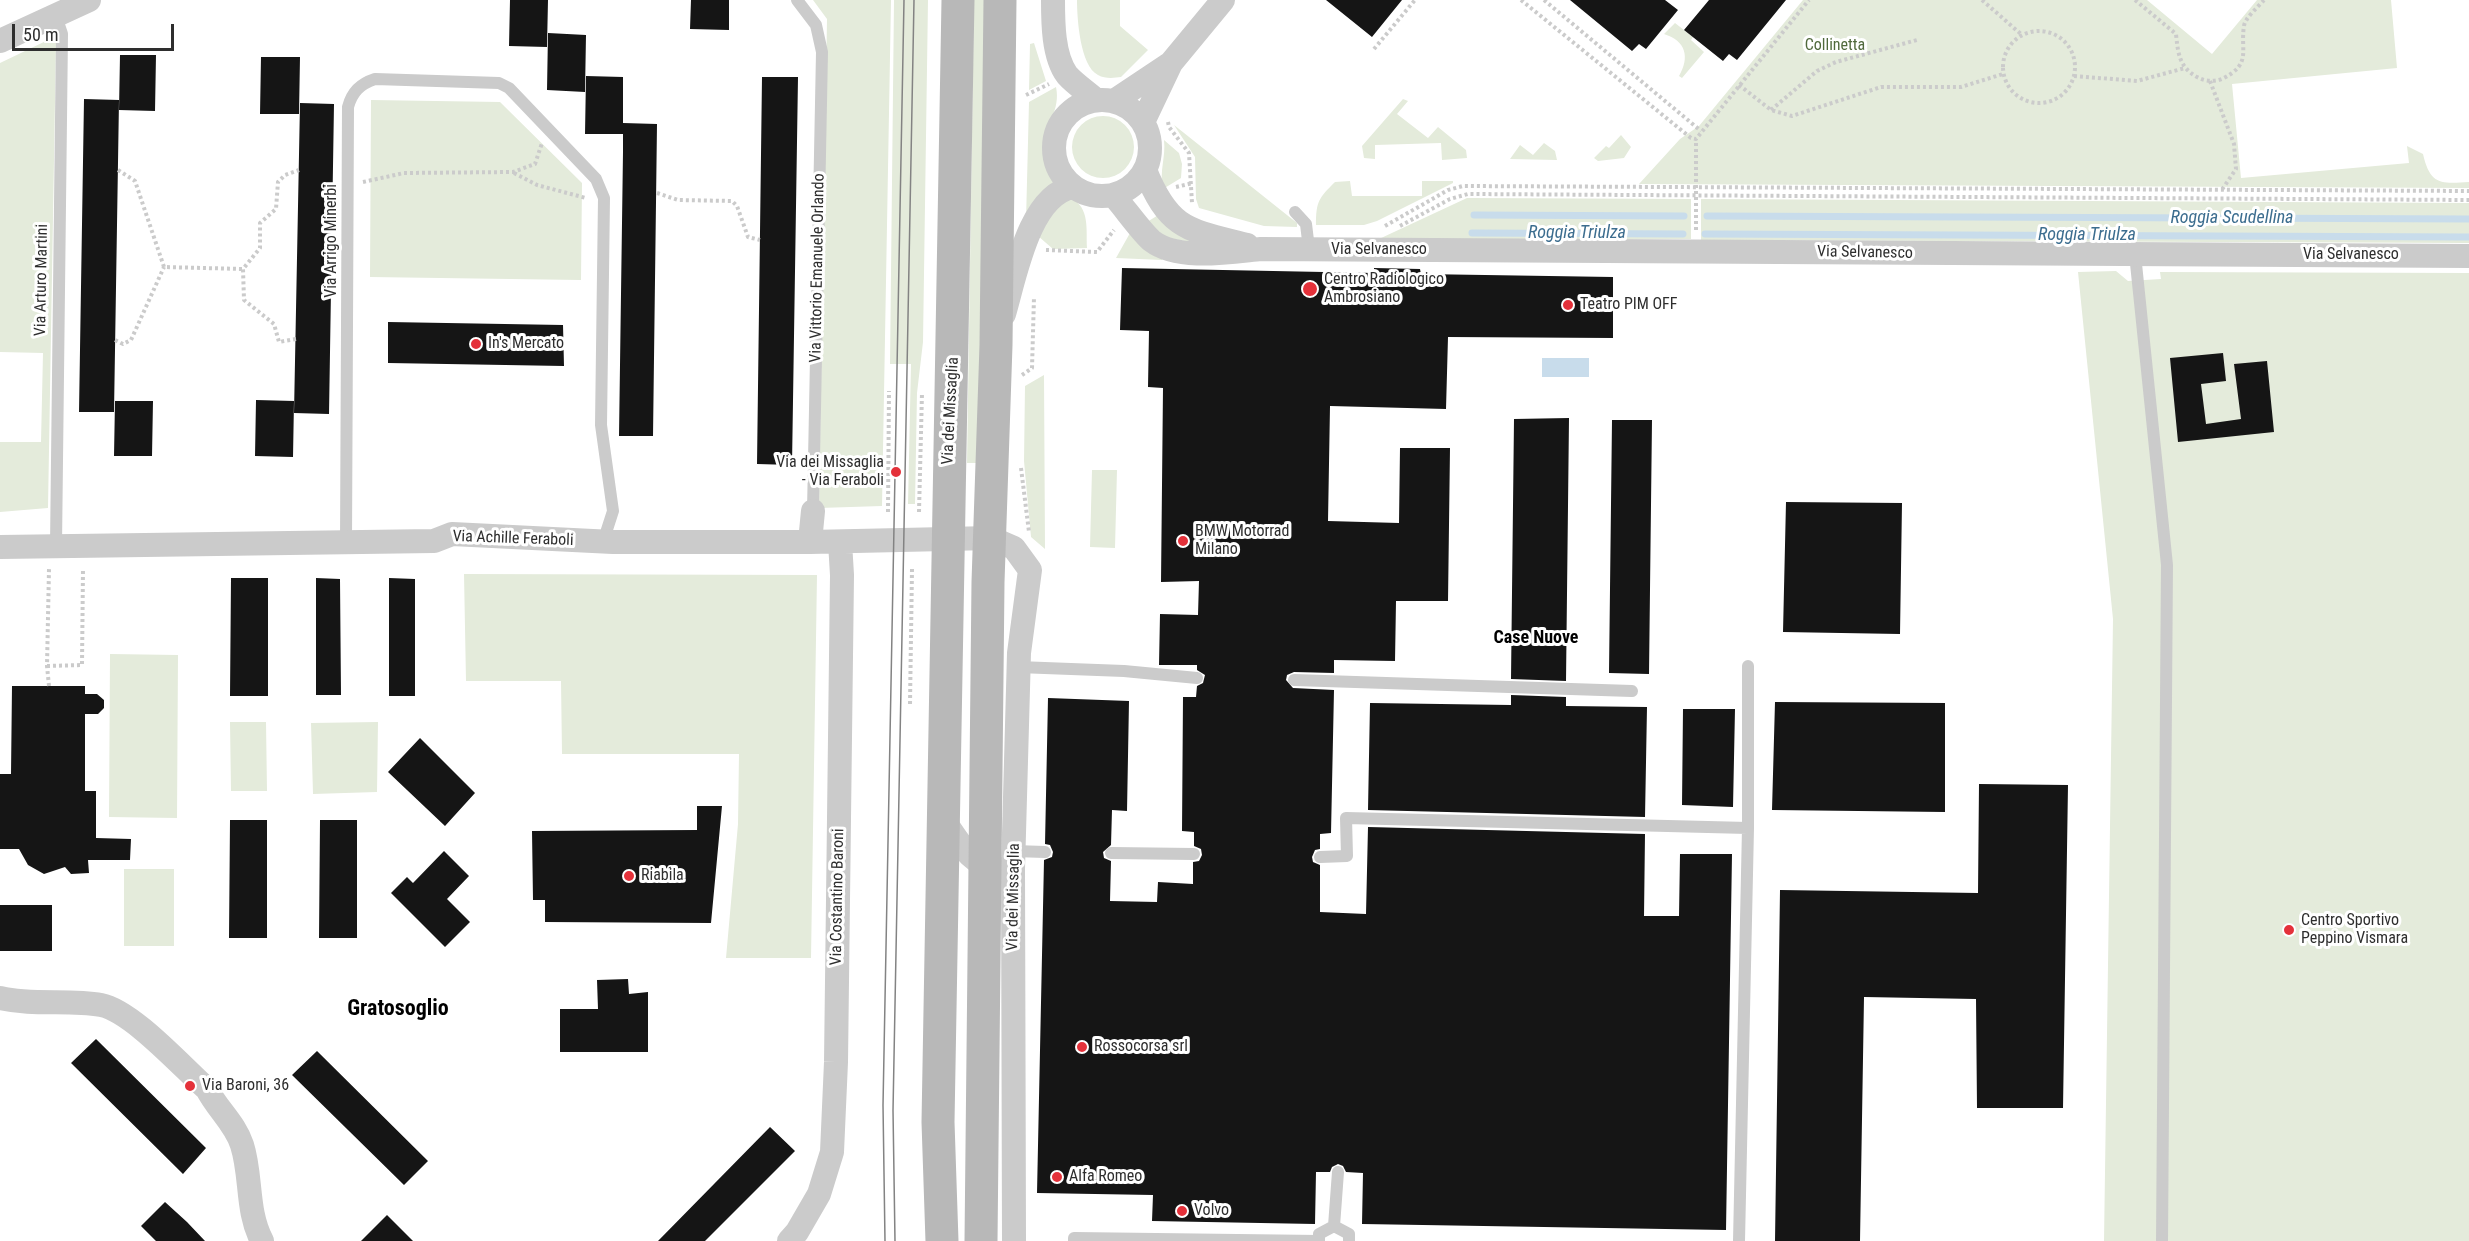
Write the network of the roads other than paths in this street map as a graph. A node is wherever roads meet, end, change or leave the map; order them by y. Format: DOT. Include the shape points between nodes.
graph roads {
  1 [pos="89,0"];
  2 [pos="797,0"];
  3 [pos="958,0"];
  4 [pos="1000,0"];
  5 [pos="1053,0"];
  6 [pos="1223,0"];
  7 [pos="56,16"];
  8 [pos="0,41"];
  9 [pos="1171,63"];
  10 [pos="1060,79"];
  11 [pos="1105,101"];
  12 [pos="1065,117"];
  13 [pos="1143,122"];
  14 [pos="1145,170"];
  15 [pos="1073,187"];
  16 [pos="1113,195"];
  17 [pos="1295,212"];
  18 [pos="1261,249"];
  19 [pos="1309,249"];
  20 [pos="2135,254"];
  21 [pos="2469,256"];
  22 [pos="996,345"];
  23 [pos="813,511"];
  24 [pos="948,538"];
  25 [pos="991,538"];
  26 [pos="346,542"];
  27 [pos="603,542"];
  28 [pos="810,542"];
  29 [pos="840,542"];
  30 [pos="56,546"];
  31 [pos="0,548"];
  32 [pos="1748,666"];
  33 [pos="1018,668"];
  34 [pos="1197,678"];
  35 [pos="1294,681"];
  36 [pos="1632,691"];
  37 [pos="945,822"];
  38 [pos="1748,828"];
  39 [pos="1044,852"];
  40 [pos="1111,853"];
  41 [pos="1194,854"];
  42 [pos="1320,857"];
  43 [pos="1004,862"];
  44 [pos="0,998"];
  45 [pos="1338,1172"];
  46 [pos="1334,1226"];
  47 [pos="262,1241"];
  48 [pos="789,1241"];
  49 [pos="942,1241"];
  50 [pos="981,1241"];
  51 [pos="1014,1241"];
  52 [pos="1074,1241"];
  53 [pos="1319,1241"];
  54 [pos="1349,1241"];
  55 [pos="1739,1241"];
  56 [pos="2162,1241"];
  1 -- 7 [label="street"];
  2 -- 23 [label="lane, Via Vittorio Emanuele Orlando" via="816,25 822,52"];
  3 -- 24 [label="main road, Via dei Missaglia"];
  4 -- 22 [label="main road, Via dei Missaglia"];
  5 -- 10 [label="street"];
  6 -- 9 [label="street"];
  7 -- 8 [label="street"];
  7 -- 30 [label="lane, Via Arturo Martini" via="62,34"];
  9 -- 11 [label="street"];
  9 -- 13 [label="street"];
  10 -- 11 [label="street"];
  10 -- 12 [label="street"];
  11 -- 12 [label="street" via="1079,106"];
  11 -- 13 [label="street" via="1130,109"];
  12 -- 15 [label="street" via="1056,133 1054,151 1058,168"];
  13 -- 14 [label="street" via="1150,144"];
  14 -- 16 [label="street" via="1134,184"];
  14 -- 18 [label="street, Via Selvanesco" via="1157,200 1174,220 1202,234"];
  15 -- 16 [label="street" via="1089,195"];
  15 -- 22 [label="street" via="1053,196 1029,233"];
  16 -- 18 [label="street, Via Selvanesco" via="1152,241 1174,250 1215,254"];
  17 -- 19 [label="lane" via="1306,224"];
  18 -- 19 [label="street, Via Selvanesco"];
  19 -- 20 [label="street, Via Selvanesco"];
  20 -- 21 [label="street, Via Selvanesco"];
  20 -- 56 [label="lane" via="2167,565"];
  22 -- 25 [label="main road, Via dei Missaglia"];
  23 -- 28 [label="street, Via Vittorio Emanuele Orlando"];
  24 -- 25 [label="street, Via Achille Feraboli"];
  24 -- 29 [label="street, Via Achille Feraboli"];
  24 -- 37 [label="main road, Via dei Missaglia"];
  25 -- 33 [label="street, Via dei Missaglia" via="1014,548 1030,570"];
  25 -- 43 [label="main road, Via dei Missaglia"];
  26 -- 27 [label="street, Via Achille Feraboli" via="434,541 452,534"];
  26 -- 27 [label="lane, Via Arrigo Minerbi" via="348,107 352,95 365,82 375,79 499,83 509,88 596,178 604,198 601,425 613,511"];
  26 -- 30 [label="street, Via Achille Feraboli"];
  27 -- 28 [label="street, Via Achille Feraboli"];
  28 -- 29 [label="street, Via Achille Feraboli"];
  29 -- 48 [label="street, Via Costantino Baroni" via="832,1152 819,1194"];
  30 -- 31 [label="street, Via Achille Feraboli"];
  32 -- 38 [label="lane"];
  33 -- 34 [label="lane"];
  33 -- 43 [label="street, Via dei Missaglia"];
  35 -- 36 [label="lane"];
  37 -- 43 [label="street, Via dei Missaglia" via="966,852"];
  37 -- 49 [label="main road, Via dei Missaglia" via="938,1122"];
  38 -- 42 [label="lane" via="1346,818 1347,856"];
  38 -- 55 [label="lane"];
  39 -- 43 [label="lane"];
  40 -- 41 [label="lane"];
  43 -- 50 [label="main road, Via dei Missaglia"];
  43 -- 51 [label="street, Via dei Missaglia"];
  44 -- 47 [label="street" via="99,1004 118,1011 207,1089 242,1144 254,1222"];
  45 -- 46 [label="lane"];
  46 -- 53 [label="lane" via="1319,1234"];
  46 -- 54 [label="lane" via="1349,1234"];
  52 -- 53 [label="lane"];
}
